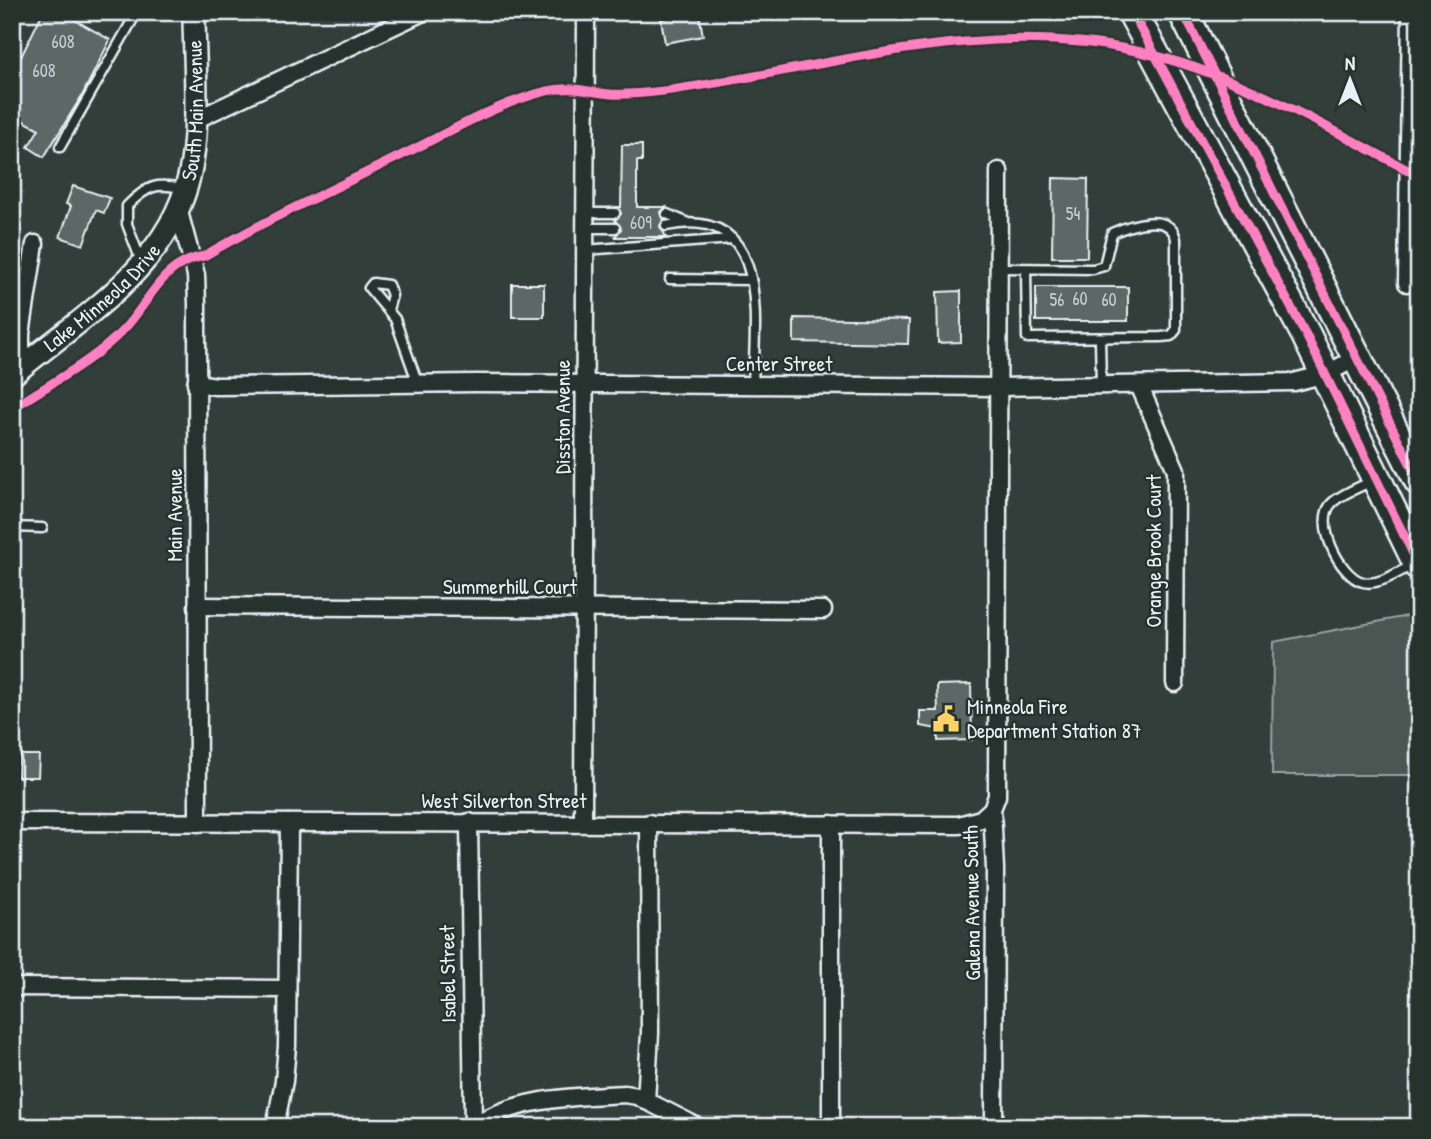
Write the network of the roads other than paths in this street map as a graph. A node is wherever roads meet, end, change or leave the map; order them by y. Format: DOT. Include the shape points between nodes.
graph roads {
  1 [pos="137,12"];
  2 [pos="194,12"];
  3 [pos="423,12"];
  4 [pos="586,12"];
  5 [pos="1132,12"];
  6 [pos="1183,12"];
  7 [pos="1411,12"];
  8 [pos="193,121"];
  9 [pos="60,147"];
  10 [pos="999,171"];
  11 [pos="182,199"];
  12 [pos="615,213"];
  13 [pos="667,214"];
  14 [pos="585,221"];
  15 [pos="686,222"];
  16 [pos="666,226"];
  17 [pos="615,228"];
  18 [pos="733,239"];
  19 [pos="35,244"];
  20 [pos="585,250"];
  21 [pos="143,263"];
  22 [pos="1000,268"];
  23 [pos="1026,269"];
  24 [pos="670,279"];
  25 [pos="751,280"];
  26 [pos="1408,283"];
  27 [pos="388,310"];
  28 [pos="1100,338"];
  29 [pos="1358,357"];
  30 [pos="17,371"];
  31 [pos="1326,374"];
  32 [pos="196,383"];
  33 [pos="418,384"];
  34 [pos="584,384"];
  35 [pos="753,385"];
  36 [pos="1139,385"];
  37 [pos="1101,386"];
  38 [pos="1000,387"];
  39 [pos="1378,478"];
  40 [pos="1419,481"];
  41 [pos="12,527"];
  42 [pos="42,528"];
  43 [pos="1418,565"];
  44 [pos="197,606"];
  45 [pos="585,608"];
  46 [pos="823,610"];
  47 [pos="1175,683"];
  48 [pos="992,809"];
  49 [pos="12,822"];
  50 [pos="469,822"];
  51 [pos="583,822"];
  52 [pos="198,823"];
  53 [pos="289,823"];
  54 [pos="649,823"];
  55 [pos="831,824"];
  56 [pos="12,987"];
  57 [pos="287,989"];
  58 [pos="646,1101"];
  59 [pos="472,1126"];
  60 [pos="275,1127"];
  61 [pos="698,1127"];
  62 [pos="831,1127"];
  63 [pos="994,1127"];
  1 -- 9 [label="lane"];
  2 -- 8 [label="street, South Main Avenue"];
  3 -- 8 [label="street"];
  4 -- 14 [label="street, Disston Avenue"];
  5 -- 31 [label="highway"];
  6 -- 29 [label="highway"];
  7 -- 26 [label="street"];
  8 -- 11 [label="street, South Main Avenue" via="190,174"];
  10 -- 22 [label="street, Galena Avenue South"];
  11 -- 21 [label="street, Lake Minneola Drive" via="159,244"];
  11 -- 21 [label="lane" via="163,183 127,206 127,224"];
  11 -- 32 [label="street, Main Avenue" via="196,275"];
  12 -- 14 [label="lane"];
  13 -- 15 [label="lane"];
  14 -- 17 [label="lane"];
  14 -- 20 [label="street, Disston Avenue"];
  15 -- 16 [label="lane"];
  15 -- 18 [label="lane" via="705,224"];
  18 -- 20 [label="lane"];
  18 -- 25 [label="lane" via="743,250"];
  19 -- 30 [label="street"];
  20 -- 34 [label="street, Disston Avenue"];
  21 -- 30 [label="street, Lake Minneola Drive"];
  22 -- 23 [label="lane"];
  22 -- 38 [label="street, Galena Avenue South"];
  23 -- 28 [label="lane" via="1027,338"];
  23 -- 28 [label="lane" via="1093,269 1104,266 1112,233 1142,223 1166,224 1174,231 1176,330 1171,336"];
  24 -- 25 [label="lane"];
  25 -- 35 [label="lane"];
  27 -- 33 [label="lane"];
  28 -- 37 [label="lane"];
  29 -- 31 [label="street, Center Street"];
  29 -- 40 [label="highway"];
  31 -- 36 [label="street, Center Street" via="1294,382"];
  31 -- 39 [label="highway"];
  32 -- 33 [label="street, Center Street"];
  32 -- 44 [label="street, Main Avenue"];
  33 -- 34 [label="street, Center Street"];
  34 -- 35 [label="street, Center Street"];
  34 -- 45 [label="street, Disston Avenue"];
  35 -- 38 [label="street, Center Street"];
  36 -- 37 [label="street, Center Street"];
  36 -- 47 [label="street, Orange Brook Court" via="1177,470"];
  37 -- 38 [label="street, Center Street"];
  38 -- 48 [label="street, Galena Avenue South" via="998,796"];
  39 -- 43 [label="highway"];
  39 -- 43 [label="lane" via="1332,502 1324,531 1348,575 1363,582 1376,582"];
  41 -- 42 [label="lane"];
  44 -- 45 [label="street, Summerhill Court"];
  44 -- 52 [label="street, Main Avenue"];
  45 -- 46 [label="street, Summerhill Court"];
  45 -- 51 [label="street, Disston Avenue"];
  48 -- 55 [label="street, West Silverton Street" via="981,819 960,825"];
  48 -- 63 [label="street, Galena Avenue South"];
  49 -- 52 [label="street, West Silverton Street"];
  50 -- 51 [label="street, West Silverton Street"];
  50 -- 53 [label="street, West Silverton Street"];
  50 -- 59 [label="street, Isabel Street"];
  51 -- 54 [label="street, West Silverton Street"];
  52 -- 53 [label="street, West Silverton Street"];
  53 -- 57 [label="street"];
  54 -- 55 [label="street, West Silverton Street"];
  54 -- 58 [label="street"];
  55 -- 62 [label="street"];
  56 -- 57 [label="street"];
  57 -- 60 [label="street" via="284,1081"];
  58 -- 59 [label="street" via="625,1094 535,1102"];
  58 -- 61 [label="street"];
}
